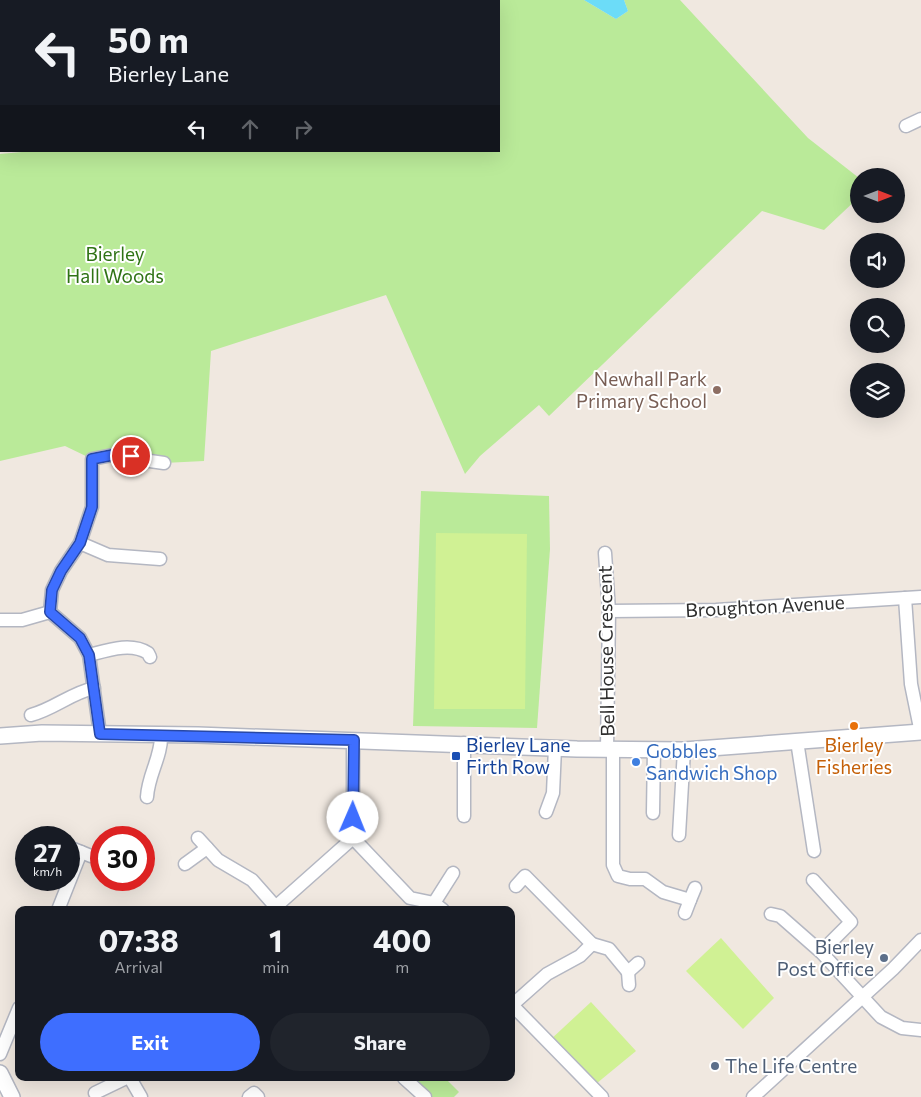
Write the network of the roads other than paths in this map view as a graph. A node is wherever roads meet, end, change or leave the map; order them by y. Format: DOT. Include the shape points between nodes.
graph roads {
  1 [pos="921,119"];
  2 [pos="906,126"];
  3 [pos="164,463"];
  4 [pos="80,543"];
  5 [pos="605,553"];
  6 [pos="160,559"];
  7 [pos="921,597"];
  8 [pos="905,598"];
  9 [pos="609,611"];
  10 [pos="50,612"];
  11 [pos="0,620"];
  12 [pos="89,655"];
  13 [pos="150,658"];
  14 [pos="94,688"];
  15 [pos="31,715"];
  16 [pos="921,732"];
  17 [pos="100,734"];
  18 [pos="161,735"];
  19 [pos="0,736"];
  20 [pos="354,740"];
  21 [pos="797,741"];
  22 [pos="464,743"];
  23 [pos="555,748"];
  24 [pos="610,749"];
  25 [pos="654,749"];
  26 [pos="684,750"];
  27 [pos="147,797"];
  28 [pos="546,812"];
  29 [pos="652,813"];
  30 [pos="464,816"];
  31 [pos="683,829"];
  32 [pos="198,838"];
  33 [pos="353,838"];
  34 [pos="208,848"];
  35 [pos="814,851"];
  36 [pos="81,852"];
  37 [pos="185,864"];
  38 [pos="453,873"];
  39 [pos="813,880"];
  40 [pos="516,886"];
  41 [pos="60,906"];
  42 [pos="272,906"];
  43 [pos="276,906"];
  44 [pos="436,906"];
  45 [pos="439,906"];
  46 [pos="685,913"];
  47 [pos="771,914"];
  48 [pos="921,940"];
  49 [pos="592,944"];
  50 [pos="821,952"];
  51 [pos="638,962"];
  52 [pos="861,998"];
  53 [pos="515,1002"];
  54 [pos="515,1008"];
  55 [pos="15,1018"];
  56 [pos="921,1030"];
  57 [pos="0,1054"];
  58 [pos="0,1073"];
  59 [pos="120,1081"];
  60 [pos="132,1081"];
  61 [pos="407,1081"];
  62 [pos="96,1093"];
  63 [pos="595,1095"];
  64 [pos="12,1097"];
  65 [pos="141,1097"];
  66 [pos="249,1097"];
  67 [pos="258,1097"];
  68 [pos="425,1097"];
  69 [pos="752,1097"];
  1 -- 2 [label="street"];
  3 -- 4 [label="street" via="136,460 123,453 92,459 92,507"];
  4 -- 6 [label="street" via="108,555"];
  4 -- 10 [label="street" via="52,590"];
  5 -- 9 [label="street, Bell House Crescent"];
  7 -- 8 [label="street, Broughton Avenue"];
  8 -- 9 [label="street, Broughton Avenue" via="716,610"];
  8 -- 16 [label="street" via="911,684"];
  9 -- 24 [label="street, Bell House Crescent"];
  10 -- 11 [label="street" via="22,620"];
  10 -- 12 [label="street" via="80,638"];
  12 -- 13 [label="street" via="136,648 148,653"];
  12 -- 14 [label="street"];
  14 -- 15 [label="street" via="76,692 46,711"];
  14 -- 17 [label="street"];
  16 -- 21 [label="street"];
  17 -- 18 [label="street"];
  17 -- 19 [label="street"];
  18 -- 20 [label="street"];
  18 -- 27 [label="street" via="162,745"];
  20 -- 22 [label="street"];
  20 -- 33 [label="street"];
  21 -- 26 [label="street"];
  21 -- 35 [label="street"];
  22 -- 23 [label="street"];
  22 -- 30 [label="street"];
  23 -- 24 [label="street"];
  23 -- 28 [label="street" via="553,792"];
  24 -- 25 [label="street"];
  24 -- 46 [label="street, Bell House Crescent" via="613,865 618,876 645,879 663,892 692,894"];
  25 -- 26 [label="street"];
  25 -- 29 [label="street"];
  26 -- 31 [label="street"];
  32 -- 34 [label="street"];
  33 -- 43 [label="street"];
  33 -- 44 [label="street" via="410,898"];
  34 -- 37 [label="street"];
  34 -- 42 [label="street" via="218,860 252,880"];
  36 -- 41 [label="street"];
  38 -- 45 [label="street"];
  39 -- 50 [label="street" via="854,920"];
  40 -- 49 [label="street" via="525,876"];
  47 -- 50 [label="street" via="780,916"];
  48 -- 52 [label="street"];
  49 -- 51 [label="street" via="609,949 628,978"];
  49 -- 53 [label="street" via="580,956 547,974"];
  50 -- 52 [label="street"];
  52 -- 56 [label="street" via="881,1017 902,1028"];
  52 -- 69 [label="street"];
  54 -- 63 [label="street"];
  55 -- 57 [label="street"];
  58 -- 64 [label="street"];
  59 -- 62 [label="street"];
  60 -- 65 [label="street"];
  61 -- 68 [label="street"];
  66 -- 67 [label="street" via="254,1093"];
}
